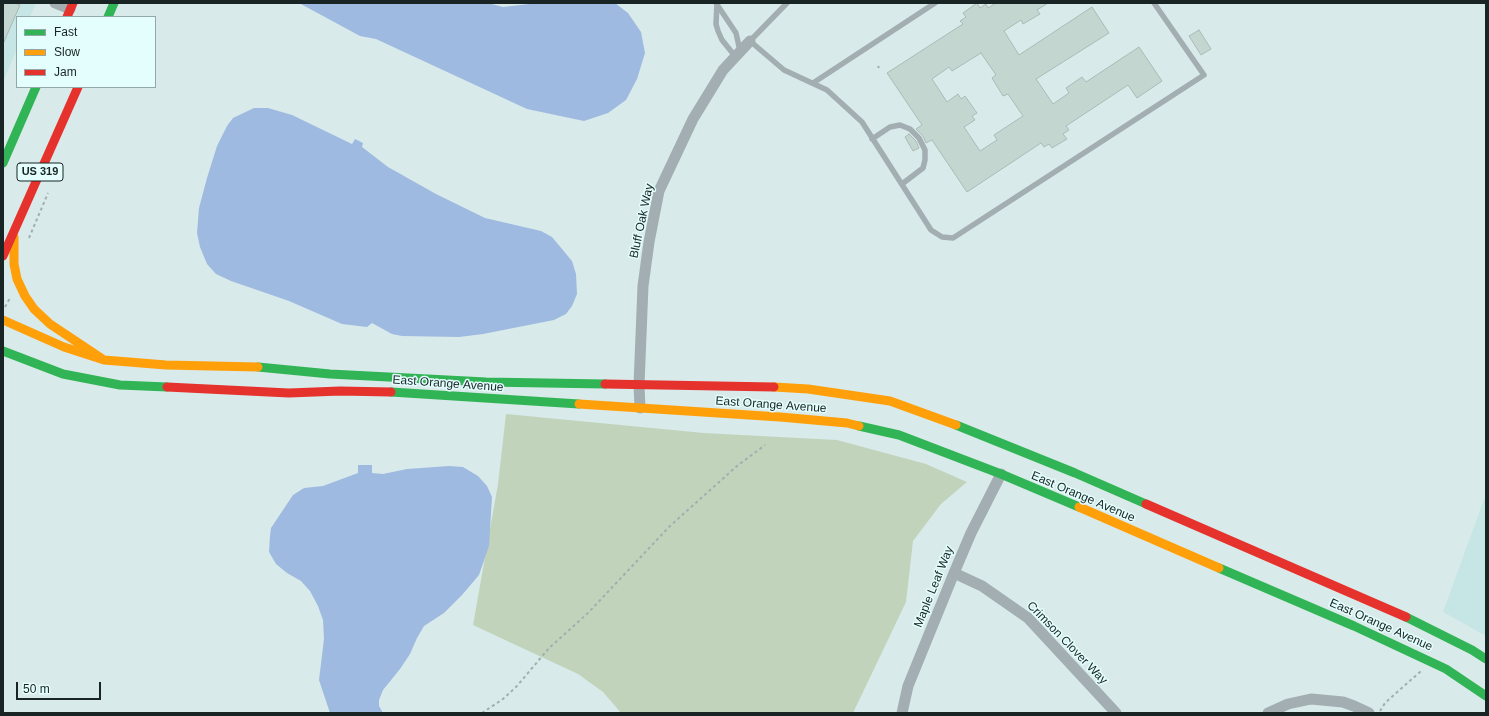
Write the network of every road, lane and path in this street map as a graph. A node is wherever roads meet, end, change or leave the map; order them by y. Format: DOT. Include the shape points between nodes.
graph roads {
  1 [pos="55,3"];
  2 [pos="114,3"];
  3 [pos="717,3"];
  4 [pos="788,3"];
  5 [pos="934,3"];
  6 [pos="1154,3"];
  7 [pos="70,10"];
  8 [pos="108,16"];
  9 [pos="750,41"];
  10 [pos="738,54"];
  11 [pos="813,83"];
  12 [pos="36,88"];
  13 [pos="78,88"];
  14 [pos="872,139"];
  15 [pos="3,163"];
  16 [pos="902,184"];
  17 [pos="51,187"];
  18 [pos="14,232"];
  19 [pos="28,243"];
  20 [pos="3,256"];
  21 [pos="3,320"];
  22 [pos="3,351"];
  23 [pos="104,360"];
  24 [pos="639,385"];
  25 [pos="640,408"];
  26 [pos="765,445"];
  27 [pos="1001,474"];
  28 [pos="954,573"];
  29 [pos="1486,659"];
  30 [pos="1422,671"];
  31 [pos="1486,696"];
  32 [pos="482,713"];
  33 [pos="902,713"];
  34 [pos="1116,713"];
  35 [pos="1268,713"];
  36 [pos="1374,713"];
  1 -- 7 [label="street"];
  2 -- 8 [label="street"];
  3 -- 10 [label="lane" via="736,33"];
  3 -- 10 [label="lane" via="718,31 722,40"];
  4 -- 9 [label="lane"];
  5 -- 11 [label="lane"];
  6 -- 16 [label="lane" via="1204,75 953,238 942,237 932,230"];
  9 -- 10 [label="street, Bluff Oak Way"];
  9 -- 11 [label="lane" via="784,70"];
  10 -- 24 [label="street, Bluff Oak Way" via="723,70 693,119 660,191 648,242 643,286"];
  11 -- 14 [label="lane" via="827,90 842,103 862,122"];
  12 -- 15 [label="street, US 319"];
  13 -- 18 [label="street, US 319"];
  14 -- 16 [label="lane"];
  14 -- 16 [label="lane" via="890,127 900,125 910,129 919,138 925,150 926,160 923,168"];
  17 -- 19 [label="path"];
  18 -- 20 [label="street, US 319"];
  18 -- 23 [label="street" via="14,264 17,279 29,302 50,324"];
  21 -- 23 [label="street, East Orange Avenue" via="64,347"];
  22 -- 25 [label="street, East Orange Avenue" via="63,374 120,385 289,393 393,392"];
  23 -- 24 [label="street, East Orange Avenue" via="486,382"];
  24 -- 25 [label="street, Bluff Oak Way"];
  24 -- 29 [label="street, East Orange Avenue" via="774,387 841,393 890,401 1075,473 1402,614"];
  25 -- 27 [label="street, East Orange Avenue" via="847,423 899,435"];
  26 -- 32 [label="path" via="737,466 669,527 588,613 549,648 503,700"];
  27 -- 28 [label="street, Maple Leaf Way"];
  27 -- 31 [label="street, East Orange Avenue" via="1354,626 1446,669"];
  28 -- 33 [label="street, Maple Leaf Way" via="908,686"];
  28 -- 34 [label="street, Crimson Clover Way" via="986,588 1028,618"];
  30 -- 36 [label="path"];
  35 -- 36 [label="street" via="1288,704 1311,699 1342,702"];
}
